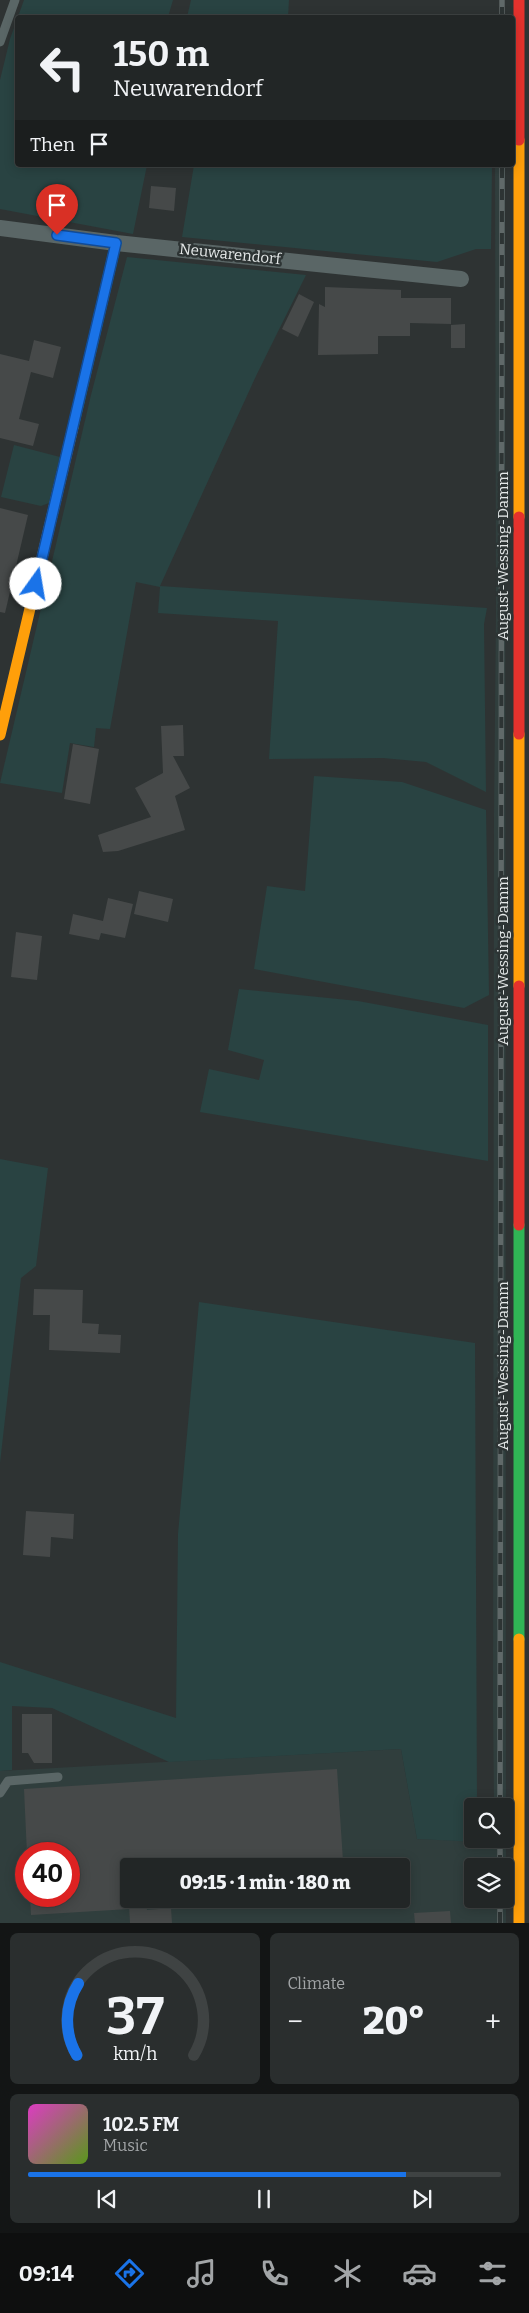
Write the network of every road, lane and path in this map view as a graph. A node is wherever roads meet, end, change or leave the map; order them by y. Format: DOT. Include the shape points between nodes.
graph roads {
  1 [pos="15,0"];
  2 [pos="519,0"];
  3 [pos="0,42"];
  4 [pos="0,228"];
  5 [pos="116,243"];
  6 [pos="461,278"];
  7 [pos="0,735"];
  8 [pos="523,1317"];
  9 [pos="58,1777"];
  10 [pos="0,1792"];
  11 [pos="519,1923"];
  1 -- 3 [label="lane"];
  2 -- 8 [label="main road, August-Wessing-Damm"];
  4 -- 5 [label="street, Neuwarendorf"];
  5 -- 6 [label="street, Neuwarendorf"];
  5 -- 7 [label="main road"];
  8 -- 11 [label="main road, August-Wessing-Damm"];
  9 -- 10 [label="lane" via="8,1781"];
}
